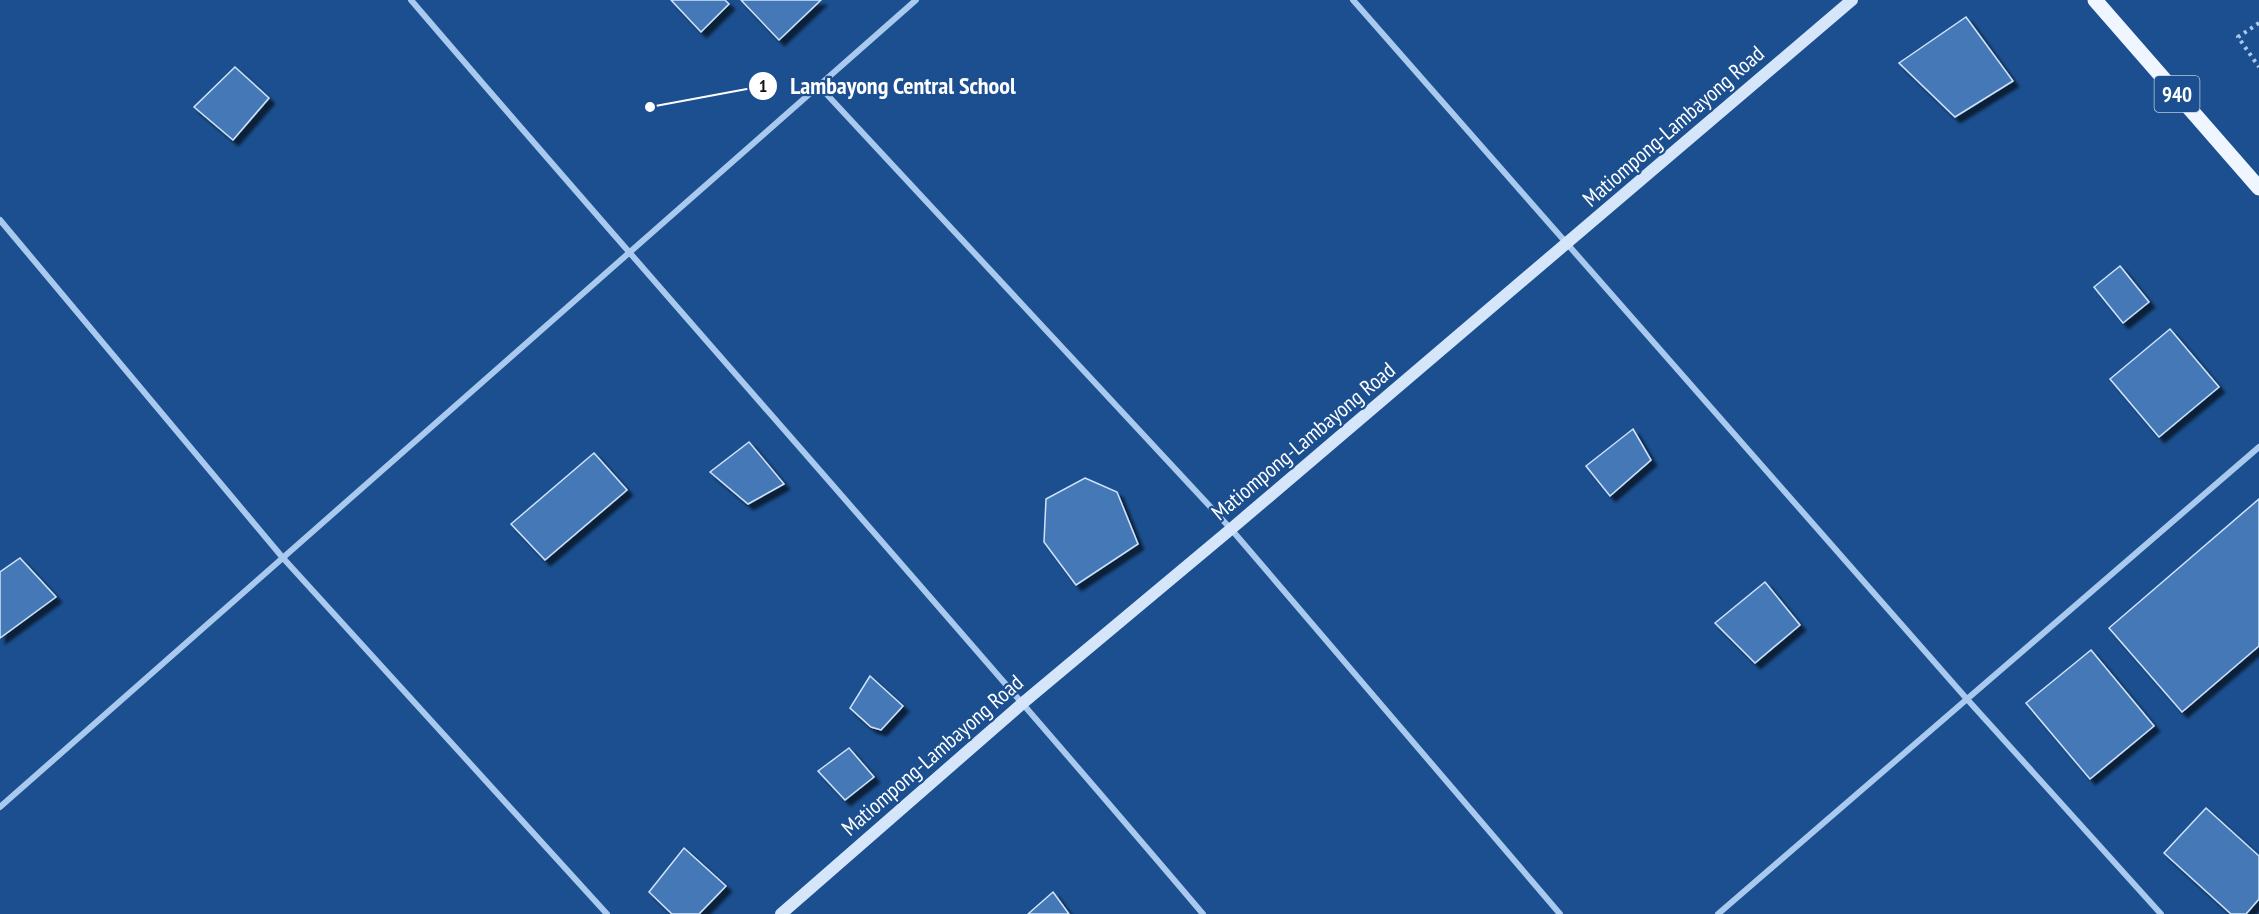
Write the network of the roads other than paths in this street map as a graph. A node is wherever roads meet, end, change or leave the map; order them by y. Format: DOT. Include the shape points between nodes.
graph roads {
  1 [pos="411,0"];
  2 [pos="916,0"];
  3 [pos="1353,0"];
  4 [pos="1852,0"];
  5 [pos="2095,0"];
  6 [pos="819,86"];
  7 [pos="2259,188"];
  8 [pos="0,220"];
  9 [pos="1568,244"];
  10 [pos="628,254"];
  11 [pos="2259,447"];
  12 [pos="1231,529"];
  13 [pos="283,558"];
  14 [pos="1966,698"];
  15 [pos="1023,702"];
  16 [pos="0,807"];
  17 [pos="608,914"];
  18 [pos="782,914"];
  19 [pos="1203,914"];
  20 [pos="1560,914"];
  21 [pos="1718,914"];
  22 [pos="2161,914"];
  1 -- 10 [label="street"];
  2 -- 6 [label="street"];
  3 -- 9 [label="street"];
  4 -- 9 [label="main road, Matiompong-Lambayong Road"];
  5 -- 7 [label="main road, 940"];
  6 -- 10 [label="street"];
  6 -- 12 [label="street"];
  8 -- 13 [label="street"];
  9 -- 12 [label="main road, Matiompong-Lambayong Road"];
  9 -- 14 [label="street"];
  10 -- 13 [label="street"];
  10 -- 15 [label="street"];
  11 -- 14 [label="street"];
  12 -- 15 [label="main road, Matiompong-Lambayong Road"];
  12 -- 20 [label="street"];
  13 -- 16 [label="street"];
  13 -- 17 [label="street"];
  14 -- 21 [label="street"];
  14 -- 22 [label="street"];
  15 -- 18 [label="main road, Matiompong-Lambayong Road"];
  15 -- 19 [label="street"];
}
